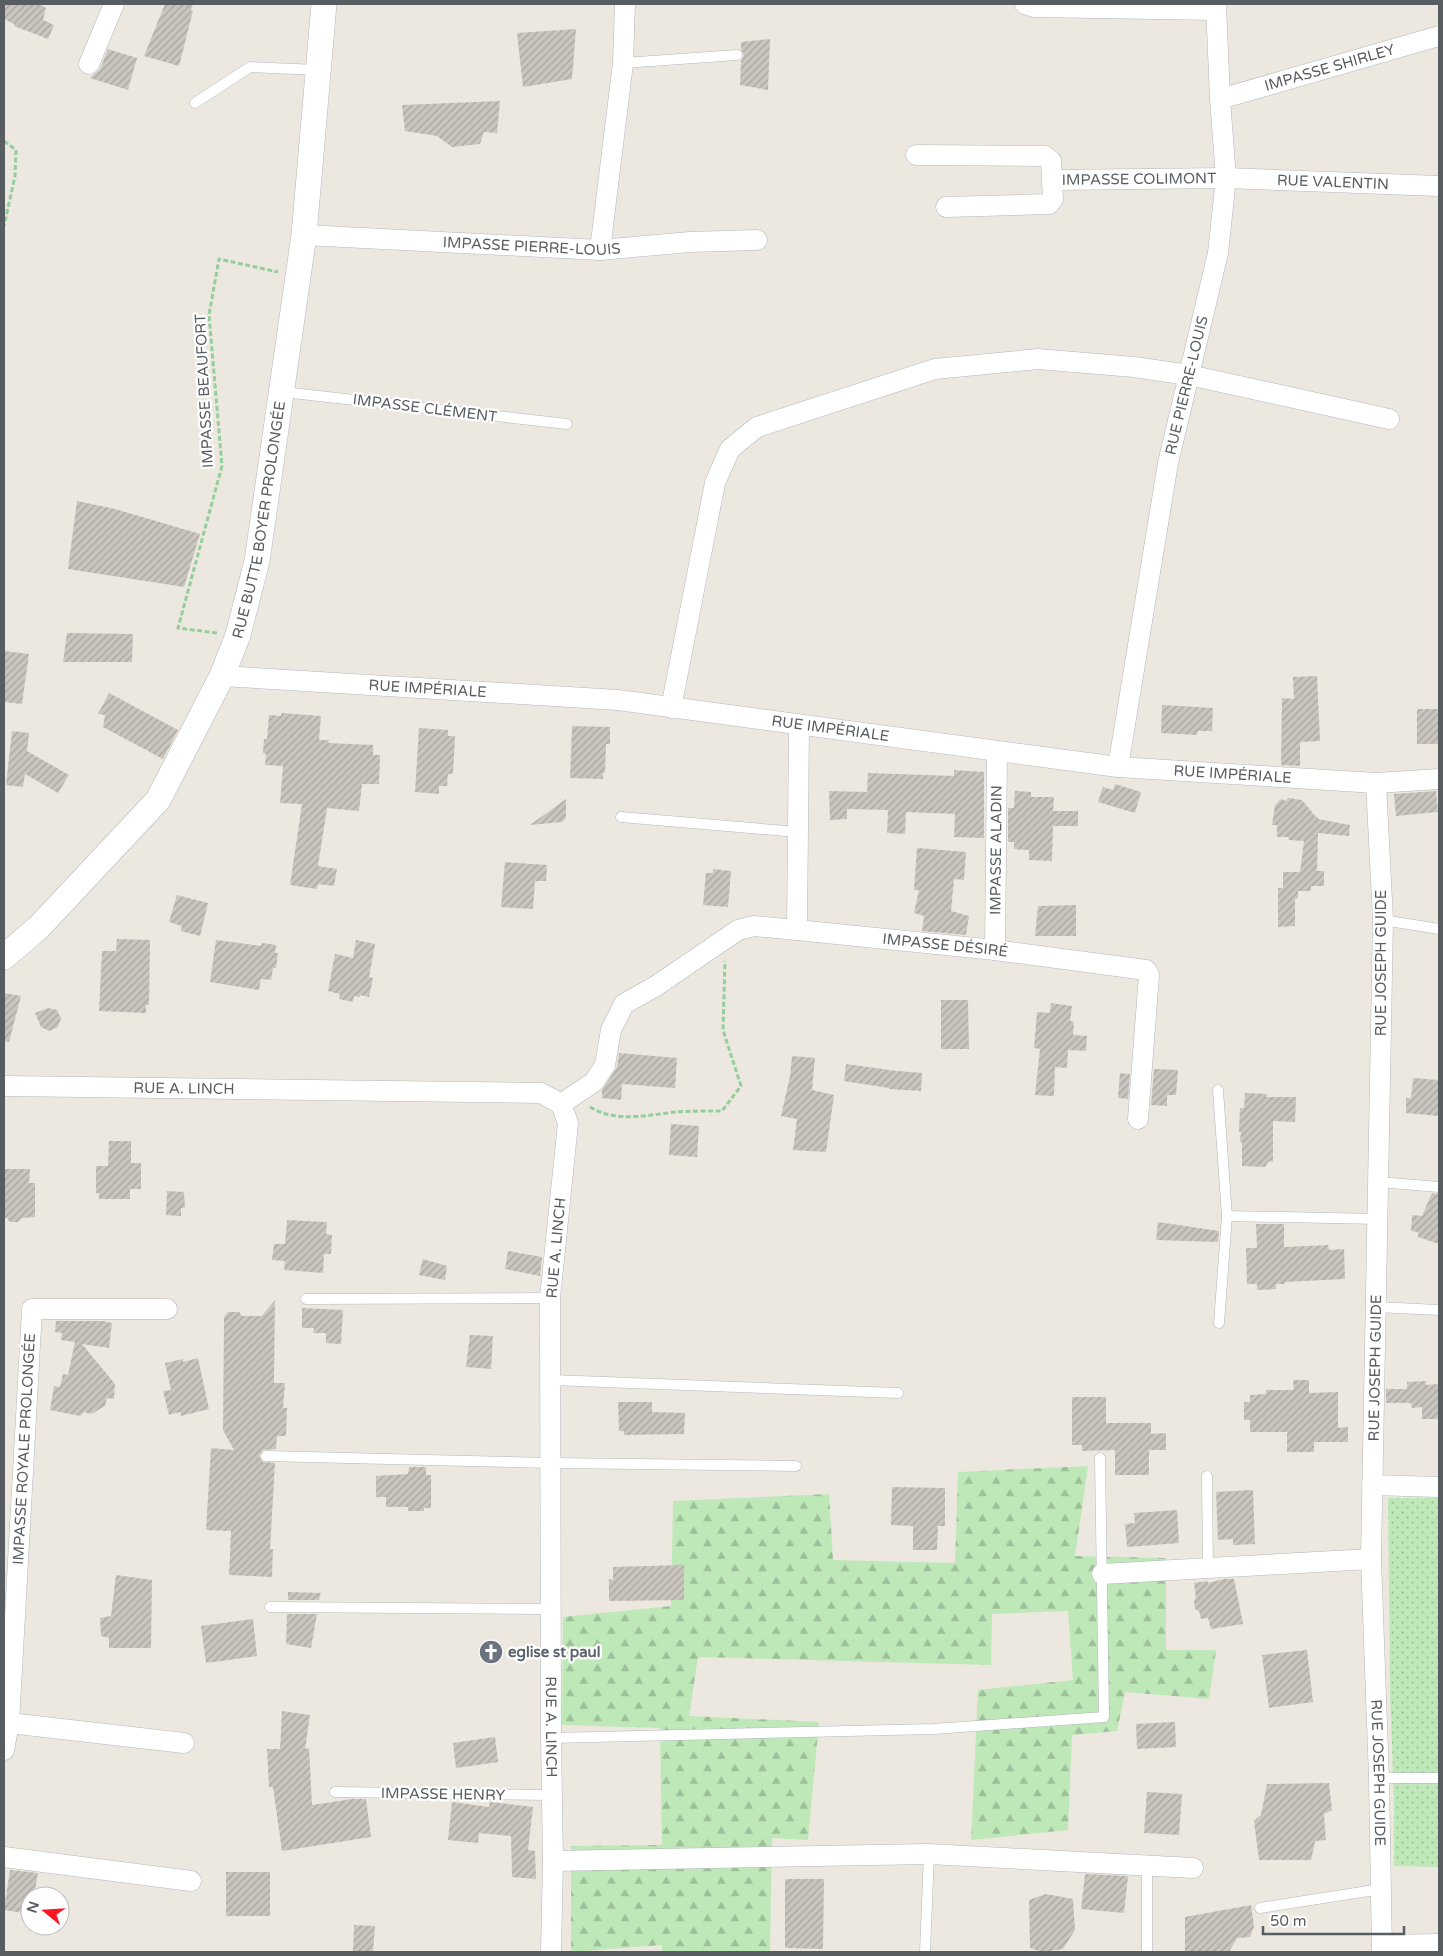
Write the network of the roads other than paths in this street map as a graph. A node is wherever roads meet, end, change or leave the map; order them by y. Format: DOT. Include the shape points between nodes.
graph roads {
  1 [pos="114,4"];
  2 [pos="324,4"];
  3 [pos="625,4"];
  4 [pos="1026,4"];
  5 [pos="1215,7"];
  6 [pos="1439,36"];
  7 [pos="737,55"];
  8 [pos="623,63"];
  9 [pos="88,64"];
  10 [pos="318,70"];
  11 [pos="1220,98"];
  12 [pos="195,103"];
  13 [pos="916,155"];
  14 [pos="1226,178"];
  15 [pos="1053,180"];
  16 [pos="1439,186"];
  17 [pos="946,207"];
  18 [pos="304,235"];
  19 [pos="757,240"];
  20 [pos="600,250"];
  21 [pos="1189,375"];
  22 [pos="283,392"];
  23 [pos="1389,419"];
  24 [pos="567,424"];
  25 [pos="222,676"];
  26 [pos="671,708"];
  27 [pos="799,725"];
  28 [pos="997,750"];
  29 [pos="1118,767"];
  30 [pos="1439,779"];
  31 [pos="1376,783"];
  32 [pos="621,817"];
  33 [pos="798,832"];
  34 [pos="1383,920"];
  35 [pos="1439,929"];
  36 [pos="797,930"];
  37 [pos="995,950"];
  38 [pos="4,957"];
  39 [pos="4,1086"];
  40 [pos="1218,1090"];
  41 [pos="566,1100"];
  42 [pos="1138,1118"];
  43 [pos="1379,1182"];
  44 [pos="1439,1186"];
  45 [pos="1226,1216"];
  46 [pos="1378,1219"];
  47 [pos="550,1298"];
  48 [pos="306,1299"];
  49 [pos="1376,1307"];
  50 [pos="167,1309"];
  51 [pos="1439,1310"];
  52 [pos="1219,1322"];
  53 [pos="551,1380"];
  54 [pos="898,1393"];
  55 [pos="266,1456"];
  56 [pos="1100,1458"];
  57 [pos="550,1463"];
  58 [pos="796,1466"];
  59 [pos="1207,1476"];
  60 [pos="1372,1485"];
  61 [pos="1439,1486"];
  62 [pos="1371,1559"];
  63 [pos="1208,1568"];
  64 [pos="1102,1574"];
  65 [pos="270,1607"];
  66 [pos="551,1609"];
  67 [pos="6,1723"];
  68 [pos="551,1738"];
  69 [pos="184,1743"];
  70 [pos="4,1750"];
  71 [pos="1379,1778"];
  72 [pos="1439,1778"];
  73 [pos="335,1792"];
  74 [pos="552,1796"];
  75 [pos="929,1854"];
  76 [pos="4,1856"];
  77 [pos="553,1861"];
  78 [pos="1147,1866"];
  79 [pos="1192,1868"];
  80 [pos="191,1881"];
  81 [pos="1381,1889"];
  82 [pos="1260,1908"];
  83 [pos="1439,1944"];
  84 [pos="1382,1948"];
  85 [pos="551,1952"];
  86 [pos="925,1952"];
  87 [pos="1147,1952"];
  1 -- 9 [label="street"];
  2 -- 10 [label="street, RUE BUTTE BOYER PROLONGÉE"];
  3 -- 8 [label="street"];
  4 -- 5 [label="street" via="1034,7"];
  5 -- 11 [label="street, RUE PIERRE-LOUIS"];
  6 -- 11 [label="street, IMPASSE SHIRLEY"];
  7 -- 8 [label="lane"];
  8 -- 20 [label="street"];
  10 -- 12 [label="lane" via="250,67"];
  10 -- 18 [label="street, RUE BUTTE BOYER PROLONGÉE"];
  11 -- 14 [label="street, RUE PIERRE-LOUIS"];
  13 -- 15 [label="street" via="1045,156 1051,161"];
  14 -- 15 [label="street, IMPASSE COLIMONT"];
  14 -- 16 [label="street, RUE VALENTIN"];
  14 -- 21 [label="street, RUE PIERRE-LOUIS" via="1218,252"];
  15 -- 17 [label="street" via="1053,200 1048,204"];
  18 -- 20 [label="street, IMPASSE PIERRE-LOUIS"];
  18 -- 22 [label="street, RUE BUTTE BOYER PROLONGÉE"];
  19 -- 20 [label="street, IMPASSE PIERRE-LOUIS"];
  21 -- 23 [label="street"];
  21 -- 26 [label="street" via="1038,359 935,368 757,427 730,449 715,483"];
  21 -- 29 [label="street, RUE PIERRE-LOUIS" via="1168,463"];
  22 -- 24 [label="lane, IMPASSE CLÉMENT"];
  22 -- 25 [label="street, RUE BUTTE BOYER PROLONGÉE" via="257,561 238,635"];
  25 -- 26 [label="street, RUE IMPÉRIALE" via="618,700"];
  25 -- 38 [label="street, RUE BUTTE BOYER PROLONGÉE" via="158,800 39,926"];
  26 -- 27 [label="street, RUE IMPÉRIALE"];
  27 -- 28 [label="street, RUE IMPÉRIALE"];
  27 -- 33 [label="street"];
  28 -- 29 [label="street, RUE IMPÉRIALE"];
  28 -- 37 [label="street, IMPASSE ALADIN"];
  29 -- 31 [label="street, RUE IMPÉRIALE"];
  30 -- 31 [label="street, RUE IMPÉRIALE"];
  31 -- 34 [label="street, RUE JOSEPH GUIDE"];
  32 -- 33 [label="lane"];
  33 -- 36 [label="street"];
  34 -- 35 [label="lane"];
  34 -- 43 [label="street, RUE JOSEPH GUIDE"];
  36 -- 37 [label="street, IMPASSE DÉSIRÉ"];
  36 -- 41 [label="street, IMPASSE DÉSIRÉ" via="754,926 738,930 624,1004 611,1030 605,1065 594,1082"];
  37 -- 42 [label="street, IMPASSE DÉSIRÉ" via="1149,972"];
  39 -- 41 [label="street, RUE A. LINCH" via="540,1093"];
  40 -- 45 [label="lane"];
  41 -- 47 [label="street, RUE A. LINCH" via="568,1124"];
  43 -- 44 [label="lane"];
  43 -- 46 [label="street, RUE JOSEPH GUIDE"];
  45 -- 46 [label="lane"];
  45 -- 52 [label="lane"];
  46 -- 49 [label="street, RUE JOSEPH GUIDE"];
  47 -- 48 [label="lane"];
  47 -- 53 [label="street, RUE A. LINCH"];
  49 -- 51 [label="lane"];
  49 -- 60 [label="street, RUE JOSEPH GUIDE"];
  50 -- 67 [label="street, IMPASSE ROYALE PROLONGÉE" via="32,1310"];
  53 -- 54 [label="lane"];
  53 -- 57 [label="street, RUE A. LINCH"];
  55 -- 57 [label="lane"];
  56 -- 64 [label="lane"];
  57 -- 58 [label="lane"];
  57 -- 66 [label="street, RUE A. LINCH"];
  59 -- 63 [label="lane"];
  60 -- 61 [label="street"];
  60 -- 62 [label="street, RUE JOSEPH GUIDE"];
  62 -- 63 [label="street"];
  62 -- 71 [label="street, RUE JOSEPH GUIDE"];
  63 -- 64 [label="street"];
  64 -- 68 [label="lane" via="1104,1717 934,1729"];
  65 -- 66 [label="lane"];
  66 -- 68 [label="street, RUE A. LINCH"];
  67 -- 69 [label="street"];
  67 -- 70 [label="street"];
  68 -- 74 [label="street, RUE A. LINCH"];
  71 -- 72 [label="lane"];
  71 -- 81 [label="street, RUE JOSEPH GUIDE"];
  73 -- 74 [label="lane, IMPASSE HENRY"];
  74 -- 77 [label="street, RUE A. LINCH"];
  75 -- 77 [label="street"];
  75 -- 78 [label="street"];
  75 -- 86 [label="lane"];
  76 -- 80 [label="street"];
  77 -- 85 [label="street, RUE A. LINCH"];
  78 -- 79 [label="street"];
  78 -- 87 [label="lane"];
  81 -- 82 [label="lane"];
  81 -- 84 [label="street, RUE JOSEPH GUIDE"];
  83 -- 84 [label="street"];
}
